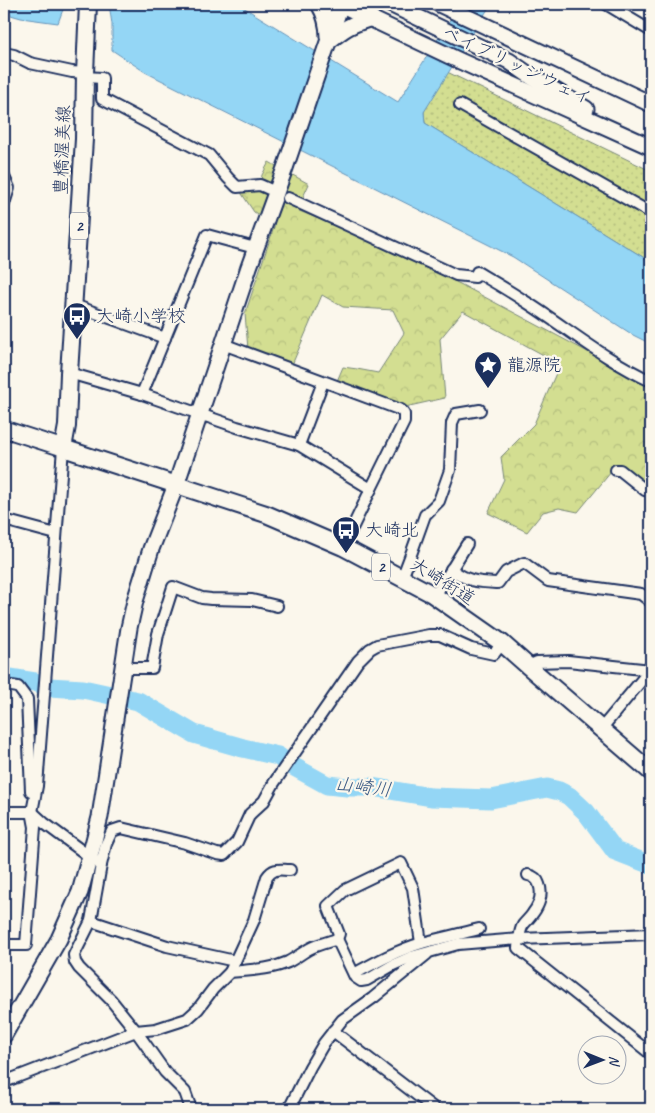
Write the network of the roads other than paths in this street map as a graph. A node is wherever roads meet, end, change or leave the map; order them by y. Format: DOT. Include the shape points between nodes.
graph roads {
  1 [pos="88,4"];
  2 [pos="318,4"];
  3 [pos="341,4"];
  4 [pos="390,4"];
  5 [pos="606,4"];
  6 [pos="446,7"];
  7 [pos="372,18"];
  8 [pos="651,31"];
  9 [pos="327,48"];
  10 [pos="4,52"];
  11 [pos="85,75"];
  12 [pos="651,104"];
  13 [pos="460,105"];
  14 [pos="625,135"];
  15 [pos="651,147"];
  16 [pos="4,177"];
  17 [pos="269,189"];
  18 [pos="288,198"];
  19 [pos="4,204"];
  20 [pos="651,213"];
  21 [pos="255,248"];
  22 [pos="74,305"];
  23 [pos="165,338"];
  24 [pos="223,344"];
  25 [pos="69,373"];
  26 [pos="651,381"];
  27 [pos="323,382"];
  28 [pos="142,394"];
  29 [pos="480,410"];
  30 [pos="200,413"];
  31 [pos="4,429"];
  32 [pos="299,445"];
  33 [pos="64,448"];
  34 [pos="616,470"];
  35 [pos="176,485"];
  36 [pos="371,489"];
  37 [pos="651,491"];
  38 [pos="4,520"];
  39 [pos="56,534"];
  40 [pos="467,544"];
  41 [pos="343,547"];
  42 [pos="451,569"];
  43 [pos="402,578"];
  44 [pos="435,596"];
  45 [pos="651,602"];
  46 [pos="277,606"];
  47 [pos="502,643"];
  48 [pos="528,666"];
  49 [pos="123,668"];
  50 [pos="651,669"];
  51 [pos="4,685"];
  52 [pos="601,728"];
  53 [pos="651,772"];
  54 [pos="4,812"];
  55 [pos="32,812"];
  56 [pos="96,861"];
  57 [pos="290,870"];
  58 [pos="528,875"];
  59 [pos="91,921"];
  60 [pos="479,929"];
  61 [pos="651,934"];
  62 [pos="337,939"];
  63 [pos="520,939"];
  64 [pos="421,943"];
  65 [pos="4,945"];
  66 [pos="430,952"];
  67 [pos="235,961"];
  68 [pos="230,972"];
  69 [pos="354,974"];
  70 [pos="136,1031"];
  71 [pos="333,1031"];
  72 [pos="4,1035"];
  73 [pos="651,1054"];
  74 [pos="4,1082"];
  75 [pos="191,1109"];
  76 [pos="289,1109"];
  77 [pos="435,1109"];
  1 -- 11 [label="main road, 豊橋渥美線 / 2"];
  2 -- 9 [label="street" via="327,24"];
  3 -- 7 [label="street, ベイブリッジウェイ"];
  3 -- 9 [label="street"];
  4 -- 14 [label="street" via="509,61"];
  5 -- 8 [label="street"];
  6 -- 12 [label="street, ベイブリッジウェイ"];
  7 -- 9 [label="street" via="342,30"];
  7 -- 14 [label="street, ベイブリッジウェイ"];
  9 -- 21 [label="street"];
  10 -- 11 [label="street" via="30,63"];
  11 -- 17 [label="street" via="102,78 102,99 209,155 237,186 260,185"];
  11 -- 22 [label="main road, 豊橋渥美線 / 2"];
  13 -- 20 [label="street"];
  14 -- 15 [label="street, ベイブリッジウェイ"];
  16 -- 19 [label="street" via="9,188"];
  18 -- 26 [label="street" via="456,275 475,277 477,272"];
  21 -- 23 [label="street" via="207,235"];
  21 -- 24 [label="street"];
  22 -- 23 [label="street"];
  22 -- 25 [label="main road, 豊橋渥美線 / 2"];
  23 -- 28 [label="street"];
  24 -- 27 [label="street"];
  24 -- 30 [label="street"];
  25 -- 28 [label="street"];
  25 -- 33 [label="main road, 豊橋渥美線 / 2"];
  27 -- 32 [label="street"];
  27 -- 36 [label="street" via="401,410 404,414 404,422"];
  28 -- 30 [label="street"];
  29 -- 43 [label="street" via="456,414 452,423 450,470 440,501 425,515"];
  30 -- 32 [label="street"];
  30 -- 35 [label="street"];
  31 -- 33 [label="street"];
  32 -- 36 [label="street"];
  33 -- 35 [label="main road, 大崎街道 / 2"];
  33 -- 39 [label="street"];
  34 -- 37 [label="street"];
  35 -- 41 [label="main road, 大崎街道 / 2" via="266,514"];
  35 -- 49 [label="street" via="135,601"];
  36 -- 41 [label="street"];
  38 -- 39 [label="street"];
  39 -- 55 [label="street" via="37,786"];
  40 -- 42 [label="street"];
  41 -- 43 [label="main road, 大崎街道 / 2"];
  42 -- 44 [label="street"];
  42 -- 45 [label="street" via="463,578 498,583 506,572 524,563 548,581 641,594"];
  43 -- 44 [label="main road, 大崎街道 / 2"];
  44 -- 47 [label="main road, 大崎街道 / 2"];
  46 -- 49 [label="street" via="252,600 202,598 173,587 158,634 152,668"];
  47 -- 48 [label="main road, 大崎街道 / 2"];
  47 -- 56 [label="street" via="494,654 471,649 440,635 429,635 370,648 224,855 121,828 112,831"];
  48 -- 50 [label="street" via="537,662 568,661"];
  48 -- 52 [label="main road, 大崎街道 / 2"];
  49 -- 56 [label="street"];
  50 -- 52 [label="street"];
  51 -- 55 [label="street" via="18,687 27,699"];
  52 -- 53 [label="main road, 大崎街道 / 2"];
  54 -- 55 [label="street"];
  55 -- 56 [label="street"];
  55 -- 65 [label="street" via="34,827 26,945"];
  56 -- 59 [label="street"];
  56 -- 72 [label="street" via="59,939"];
  57 -- 67 [label="street" via="270,872 254,920"];
  58 -- 63 [label="street" via="537,879 541,894 533,914 522,927"];
  59 -- 67 [label="street" via="167,946"];
  59 -- 70 [label="street" via="74,955 75,962"];
  60 -- 64 [label="street"];
  61 -- 63 [label="street"];
  62 -- 64 [label="street" via="328,906 345,890 401,863 413,888"];
  62 -- 68 [label="street" via="281,964"];
  62 -- 69 [label="street"];
  63 -- 66 [label="street" via="458,944"];
  63 -- 73 [label="street" via="518,948"];
  64 -- 69 [label="street"];
  66 -- 69 [label="street" via="410,957 367,980 361,981"];
  66 -- 71 [label="street" via="342,1020"];
  67 -- 68 [label="street"];
  68 -- 70 [label="street" via="187,1019 156,1029"];
  70 -- 74 [label="street"];
  70 -- 75 [label="street" via="165,1072 185,1092"];
  71 -- 76 [label="street"];
  71 -- 77 [label="street"];
}
